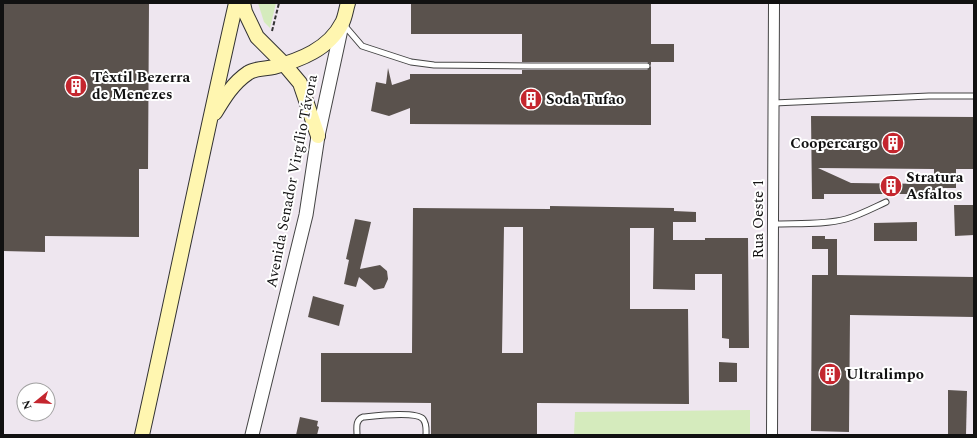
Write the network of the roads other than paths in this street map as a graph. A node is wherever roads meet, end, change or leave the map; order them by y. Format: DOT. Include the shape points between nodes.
graph roads {
  1 [pos="236,3"];
  2 [pos="243,3"];
  3 [pos="348,3"];
  4 [pos="774,3"];
  5 [pos="342,23"];
  6 [pos="284,64"];
  7 [pos="648,66"];
  8 [pos="974,96"];
  9 [pos="774,103"];
  10 [pos="209,122"];
  11 [pos="318,136"];
  12 [pos="886,202"];
  13 [pos="773,224"];
  14 [pos="142,435"];
  15 [pos="252,435"];
  16 [pos="357,435"];
  17 [pos="426,435"];
  18 [pos="772,435"];
  1 -- 10 [label="main road"];
  2 -- 6 [label="main road" via="257,37"];
  3 -- 5 [label="main road, Avenida Senador Virgílio Távora"];
  4 -- 9 [label="street, Rua Oeste 1"];
  5 -- 6 [label="main road" via="317,50"];
  5 -- 7 [label="lane" via="362,46 411,62 434,65"];
  5 -- 11 [label="street, Avenida Senador Virgílio Távora"];
  6 -- 10 [label="main road" via="249,72 231,88"];
  6 -- 11 [label="main road" via="300,83"];
  8 -- 9 [label="lane"];
  9 -- 13 [label="street, Rua Oeste 1"];
  10 -- 14 [label="main road"];
  11 -- 15 [label="street, Avenida Senador Virgílio Távora" via="306,215"];
  12 -- 13 [label="lane" via="844,220"];
  13 -- 18 [label="street, Rua Oeste 1"];
  16 -- 17 [label="lane" via="357,422 363,417 407,415 423,419 426,424"];
}
